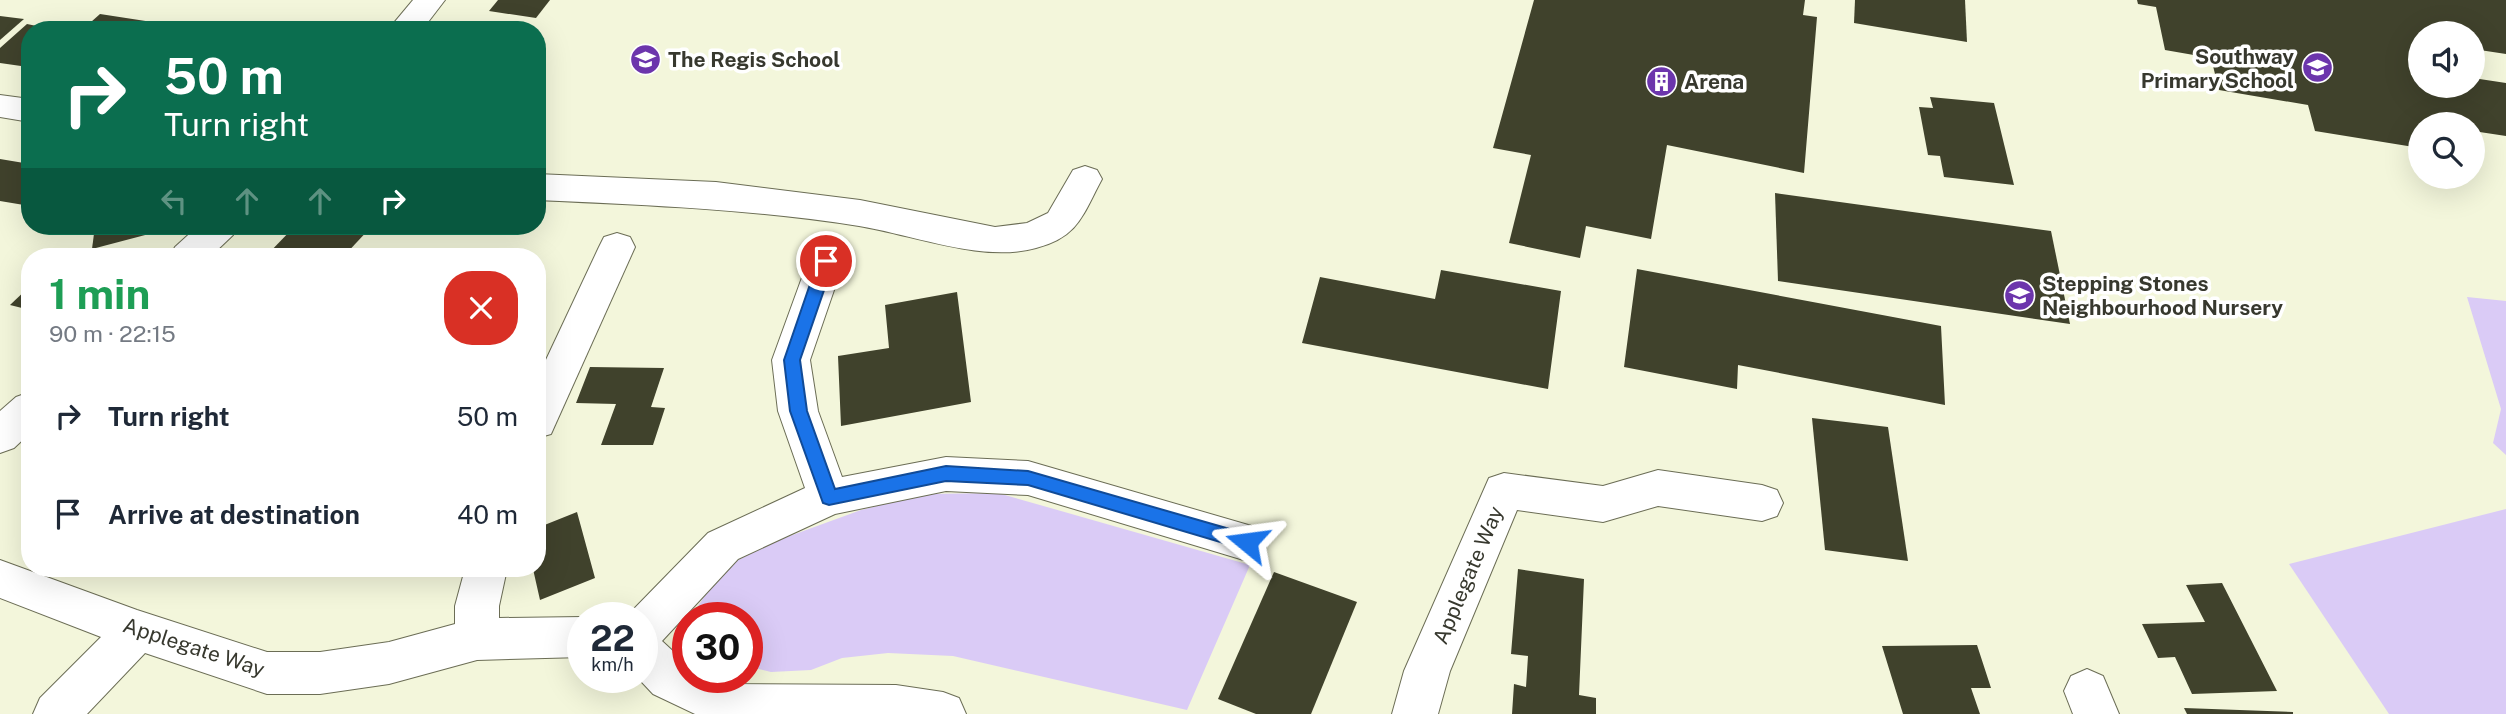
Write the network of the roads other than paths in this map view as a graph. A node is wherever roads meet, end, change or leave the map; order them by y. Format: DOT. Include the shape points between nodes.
graph roads {
  1 [pos="430,0"];
  2 [pos="412,21"];
  3 [pos="0,106"];
  4 [pos="21,110"];
  5 [pos="1084,179"];
  6 [pos="546,187"];
  7 [pos="211,235"];
  8 [pos="617,247"];
  9 [pos="197,248"];
  10 [pos="826,261"];
  11 [pos="546,402"];
  12 [pos="21,416"];
  13 [pos="0,436"];
  14 [pos="829,498"];
  15 [pos="1762,503"];
  16 [pos="1247,542"];
  17 [pos="484,577"];
  18 [pos="0,579"];
  19 [pos="658,614"];
  20 [pos="138,630"];
  21 [pos="567,637"];
  22 [pos="477,639"];
  23 [pos="658,668"];
  24 [pos="56,714"];
  25 [pos="943,714"];
  26 [pos="1415,714"];
  1 -- 2 [label="street"];
  3 -- 4 [label="street"];
  5 -- 6 [label="street" via="1061,222 1033,236 995,240 860,213 716,195"];
  7 -- 9 [label="street"];
  8 -- 11 [label="street"];
  10 -- 14 [label="street" via="792,360 798,411"];
  12 -- 13 [label="street"];
  14 -- 16 [label="street" via="946,474 1028,478"];
  14 -- 19 [label="street" via="723,546"];
  15 -- 26 [label="street, Applegate Way" via="1658,488 1603,504 1504,491 1427,671"];
  17 -- 22 [label="street" via="477,606"];
  18 -- 20 [label="street, Applegate Way"];
  20 -- 22 [label="street, Applegate Way" via="268,673 320,673 389,663"];
  20 -- 24 [label="street"];
  21 -- 22 [label="street, Applegate Way"];
  23 -- 25 [label="street" via="668,679 727,706 896,707"];
}
